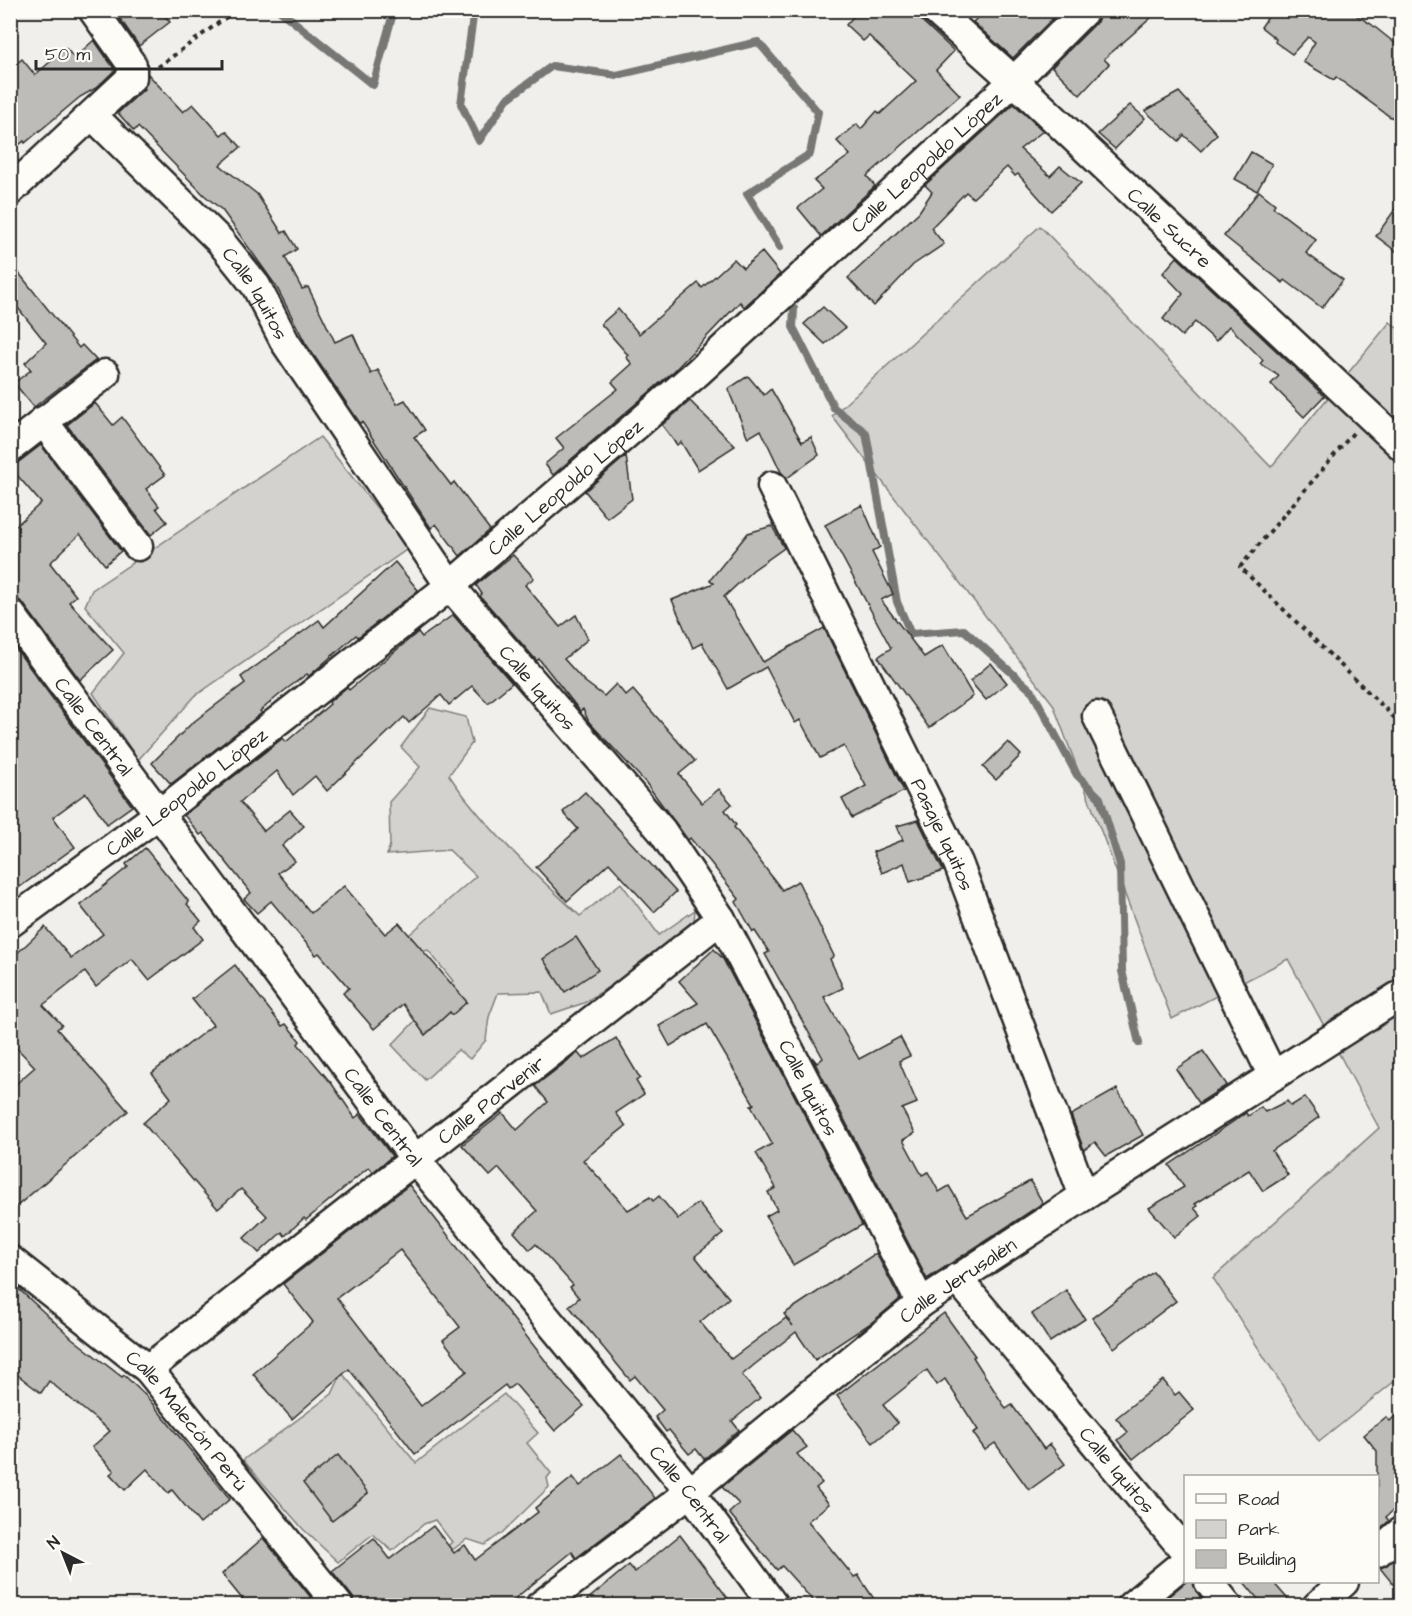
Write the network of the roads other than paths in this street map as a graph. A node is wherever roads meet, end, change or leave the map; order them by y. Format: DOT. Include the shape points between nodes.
graph roads {
  1 [pos="93,10"];
  2 [pos="935,10"];
  3 [pos="1085,10"];
  4 [pos="1014,81"];
  5 [pos="92,115"];
  6 [pos="10,191"];
  7 [pos="105,374"];
  8 [pos="43,421"];
  9 [pos="1401,446"];
  10 [pos="10,448"];
  11 [pos="772,486"];
  12 [pos="138,546"];
  13 [pos="450,586"];
  14 [pos="10,613"];
  15 [pos="1097,716"];
  16 [pos="159,814"];
  17 [pos="721,919"];
  18 [pos="10,923"];
  19 [pos="1401,994"];
  20 [pos="1273,1076"];
  21 [pos="415,1160"];
  22 [pos="1084,1196"];
  23 [pos="10,1260"];
  24 [pos="957,1278"];
  25 [pos="921,1303"];
  26 [pos="148,1370"];
  27 [pos="690,1491"];
  28 [pos="1401,1531"];
  29 [pos="1379,1550"];
  30 [pos="1184,1551"];
  31 [pos="1184,1562"];
  32 [pos="1211,1583"];
  33 [pos="1342,1583"];
  34 [pos="339,1605"];
  35 [pos="540,1605"];
  36 [pos="774,1605"];
  37 [pos="1131,1605"];
  38 [pos="1228,1605"];
  39 [pos="1317,1605"];
  1 -- 5 [label="street" via="132,65 132,77"];
  2 -- 4 [label="street, Calle Sucre"];
  3 -- 4 [label="street, Calle Leopoldo López"];
  4 -- 9 [label="street, Calle Sucre"];
  4 -- 13 [label="street, Calle Leopoldo López" via="698,372"];
  5 -- 6 [label="street"];
  5 -- 13 [label="street, Calle Iquitos" via="220,241 256,286 285,342"];
  7 -- 8 [label="street"];
  8 -- 10 [label="street"];
  8 -- 12 [label="street"];
  11 -- 22 [label="street, Pasaje Iquitos" via="958,863"];
  13 -- 16 [label="street, Calle Leopoldo López"];
  13 -- 17 [label="street, Calle Iquitos" via="662,831"];
  14 -- 16 [label="street, Calle Central"];
  15 -- 20 [label="street"];
  16 -- 18 [label="street, Calle Leopoldo López"];
  16 -- 21 [label="street, Calle Central"];
  17 -- 21 [label="street, Calle Porvenir"];
  17 -- 25 [label="street, Calle Iquitos"];
  19 -- 20 [label="street, Calle Jerusalén"];
  20 -- 22 [label="street, Calle Jerusalén"];
  21 -- 26 [label="street, Calle Porvenir"];
  21 -- 27 [label="street, Calle Central"];
  22 -- 24 [label="street, Calle Jerusalén"];
  23 -- 26 [label="street, Calle Malecón Perú"];
  24 -- 25 [label="street, Calle Jerusalén"];
  24 -- 30 [label="street, Calle Iquitos"];
  25 -- 27 [label="street, Calle Jerusalén"];
  26 -- 34 [label="street, Calle Malecón Perú"];
  27 -- 35 [label="street, Calle Jerusalén"];
  27 -- 36 [label="street, Calle Central"];
  28 -- 29 [label="street"];
  31 -- 37 [label="street"];
  32 -- 38 [label="street"];
  33 -- 39 [label="street"];
}
